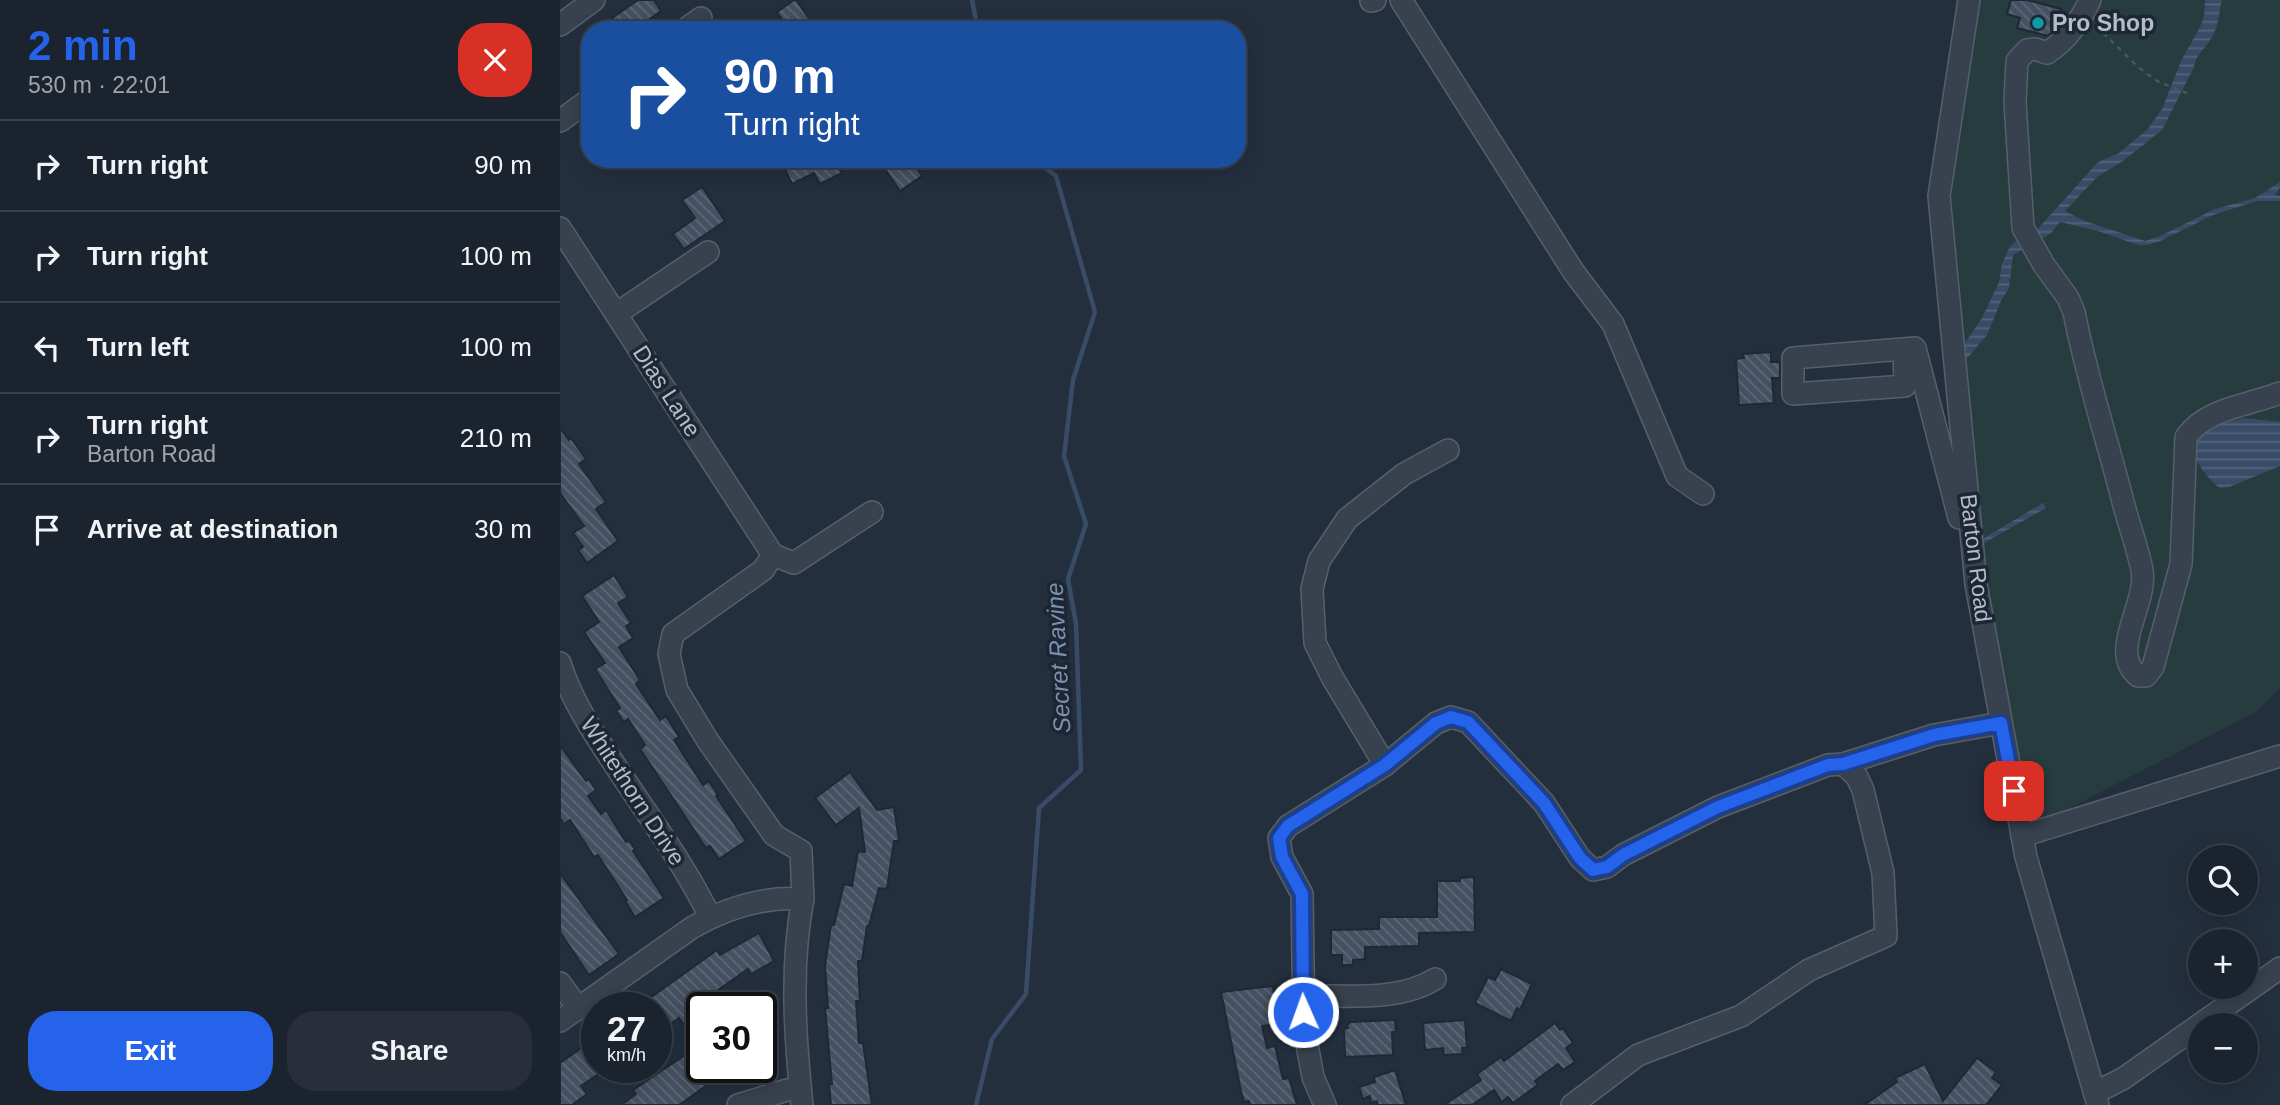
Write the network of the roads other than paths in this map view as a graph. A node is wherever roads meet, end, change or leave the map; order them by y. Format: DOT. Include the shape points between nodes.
graph roads {
  1 [pos="594,0"];
  2 [pos="1401,0"];
  3 [pos="1969,0"];
  4 [pos="2086,8"];
  5 [pos="560,25"];
  6 [pos="581,106"];
  7 [pos="560,121"];
  8 [pos="560,228"];
  9 [pos="708,252"];
  10 [pos="616,314"];
  11 [pos="1904,349"];
  12 [pos="2280,393"];
  13 [pos="1447,450"];
  14 [pos="1703,494"];
  15 [pos="872,512"];
  16 [pos="773,555"];
  17 [pos="1976,584"];
  18 [pos="560,663"];
  19 [pos="2001,723"];
  20 [pos="2280,756"];
  21 [pos="1843,764"];
  22 [pos="1385,765"];
  23 [pos="2022,836"];
  24 [pos="803,899"];
  25 [pos="710,917"];
  26 [pos="2280,968"];
  27 [pos="1435,979"];
  28 [pos="560,983"];
  29 [pos="1302,996"];
  30 [pos="578,1008"];
  31 [pos="560,1021"];
  32 [pos="801,1097"];
  33 [pos="2097,1099"];
  34 [pos="738,1105"];
  35 [pos="1325,1105"];
  36 [pos="1572,1105"];
  1 -- 5 [label="street"];
  2 -- 14 [label="street" via="1573,271 1613,324 1677,476"];
  3 -- 17 [label="street, Barton Road" via="1939,196"];
  4 -- 12 [label="street" via="2047,53 2035,49 2022,52 2007,107 2030,240 2074,312 2141,566 2142,592 2126,648 2128,665 2138,676 2146,676 2153,667 2181,564 2186,437 2216,413"];
  6 -- 7 [label="street"];
  8 -- 10 [label="street, Dias Lane"];
  9 -- 10 [label="street"];
  10 -- 16 [label="street, Dias Lane"];
  11 -- 11 [label="street" via="1793,358 1793,394 1905,386"];
  11 -- 17 [label="street" via="1915,348"];
  13 -- 22 [label="street" via="1404,474 1347,519 1318,561 1312,589 1315,643"];
  15 -- 16 [label="street" via="794,563"];
  16 -- 24 [label="street" via="763,570 673,634 669,654 677,690 708,741 774,835 801,850"];
  17 -- 19 [label="street, Barton Road"];
  18 -- 25 [label="street, Whitethorn Drive" via="589,726 680,863"];
  19 -- 21 [label="street" via="1934,735"];
  19 -- 23 [label="street, Barton Road"];
  20 -- 23 [label="street"];
  21 -- 22 [label="street" via="1828,765 1718,807 1607,867 1593,870 1544,803 1468,722 1451,717 1436,723"];
  21 -- 36 [label="street" via="1857,776 1863,790 1883,873 1886,936 1809,970 1741,1016 1638,1055"];
  22 -- 29 [label="street" via="1288,826 1279,838 1282,857 1302,894"];
  23 -- 33 [label="street, Barton Road"];
  24 -- 25 [label="street" via="764,900"];
  24 -- 32 [label="street" via="795,978"];
  25 -- 30 [label="street"];
  26 -- 33 [label="street"];
  27 -- 29 [label="street" via="1394,994"];
  28 -- 30 [label="street"];
  29 -- 35 [label="street" via="1307,1053"];
  30 -- 31 [label="street"];
  32 -- 34 [label="street" via="787,1090"];
}
